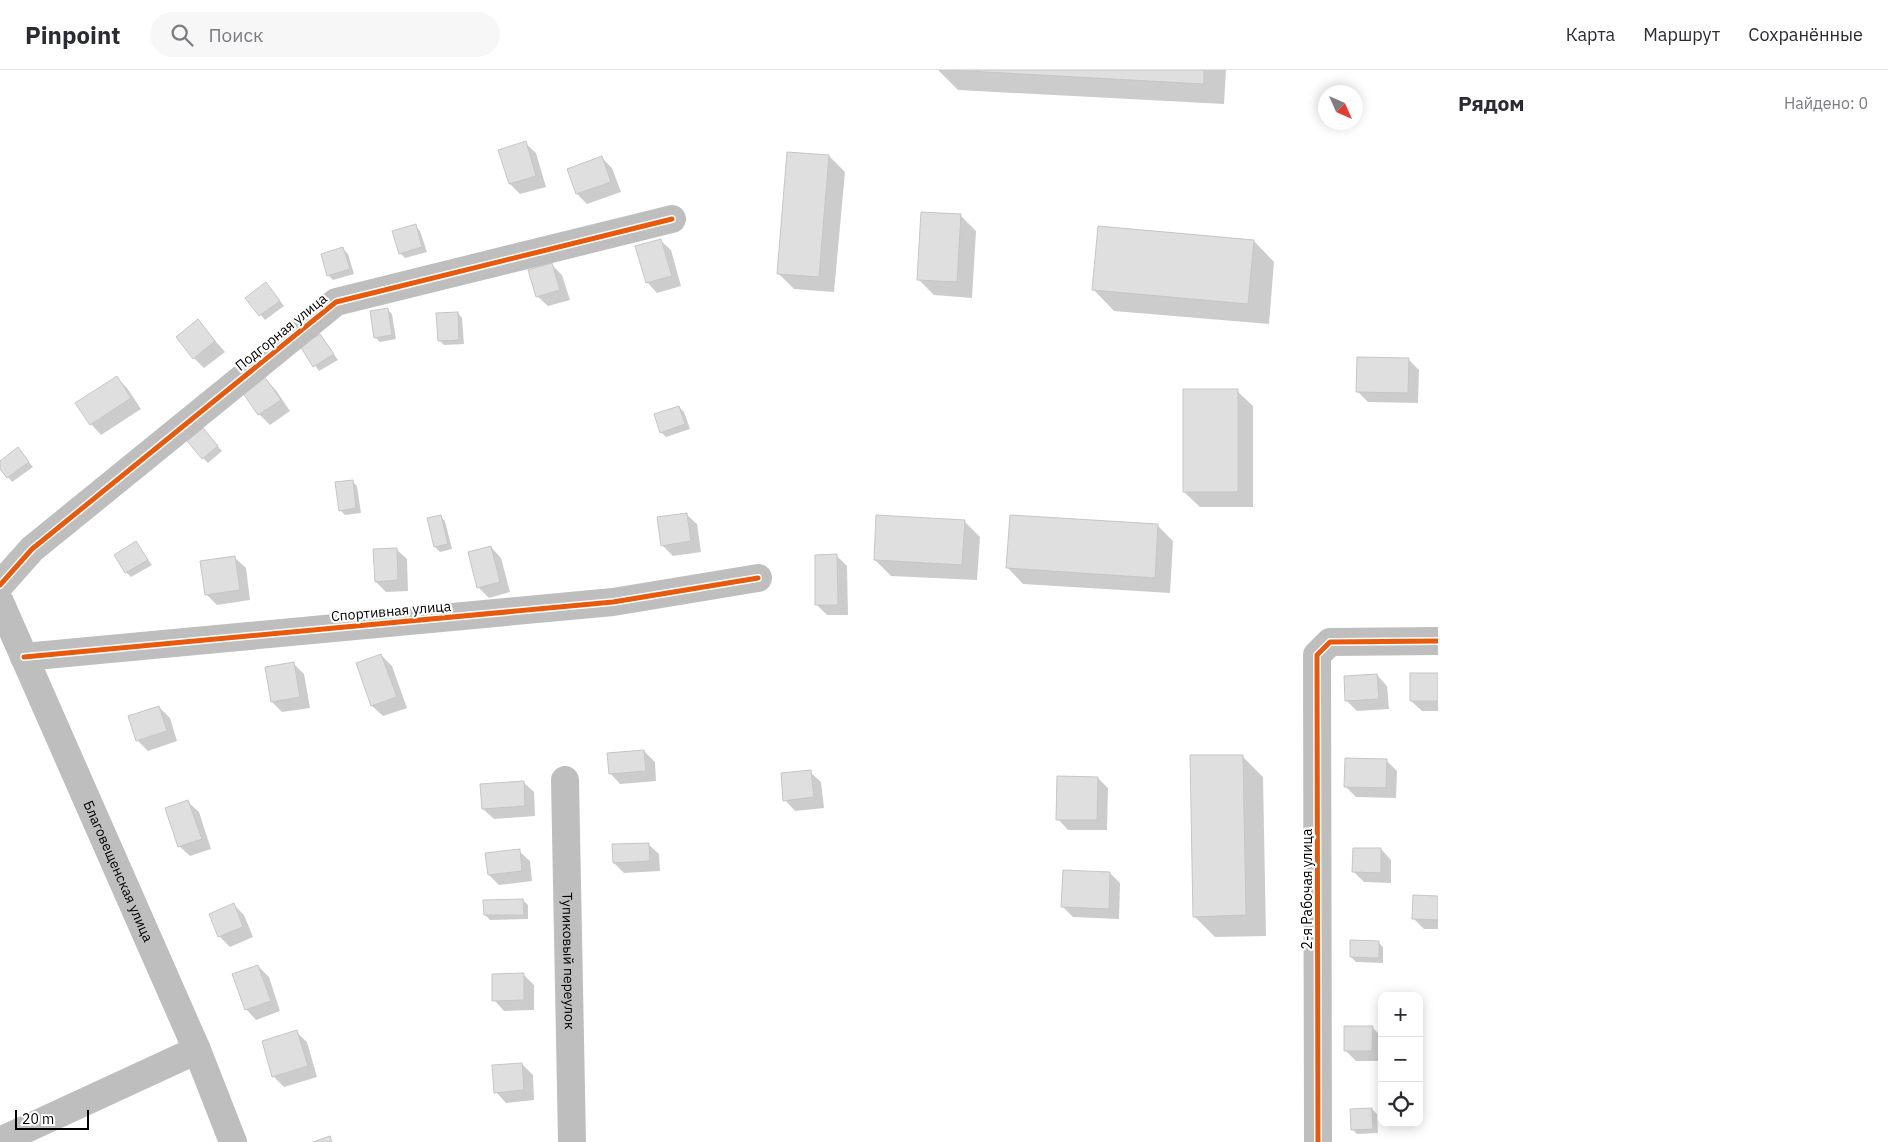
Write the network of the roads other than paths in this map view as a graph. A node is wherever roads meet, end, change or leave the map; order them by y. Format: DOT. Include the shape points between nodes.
graph roads {
  1 [pos="672,219"];
  2 [pos="758,578"];
  3 [pos="0,585"];
  4 [pos="0,602"];
  5 [pos="1438,641"];
  6 [pos="24,657"];
  7 [pos="565,780"];
  8 [pos="197,1050"];
  9 [pos="0,1141"];
  10 [pos="233,1142"];
  11 [pos="572,1142"];
  12 [pos="1318,1142"];
  1 -- 3 [label="street, Подгорная улица" via="336,302 32,549"];
  2 -- 6 [label="street, Спортивная улица" via="613,602"];
  4 -- 6 [label="street, Благовещенская улица"];
  5 -- 12 [label="street, 2-я Рабочая улица" via="1330,642 1317,655"];
  6 -- 8 [label="street, Благовещенская улица"];
  7 -- 11 [label="street, Тупиковый переулок"];
  8 -- 9 [label="street"];
  8 -- 10 [label="street, Благовещенская улица"];
}
